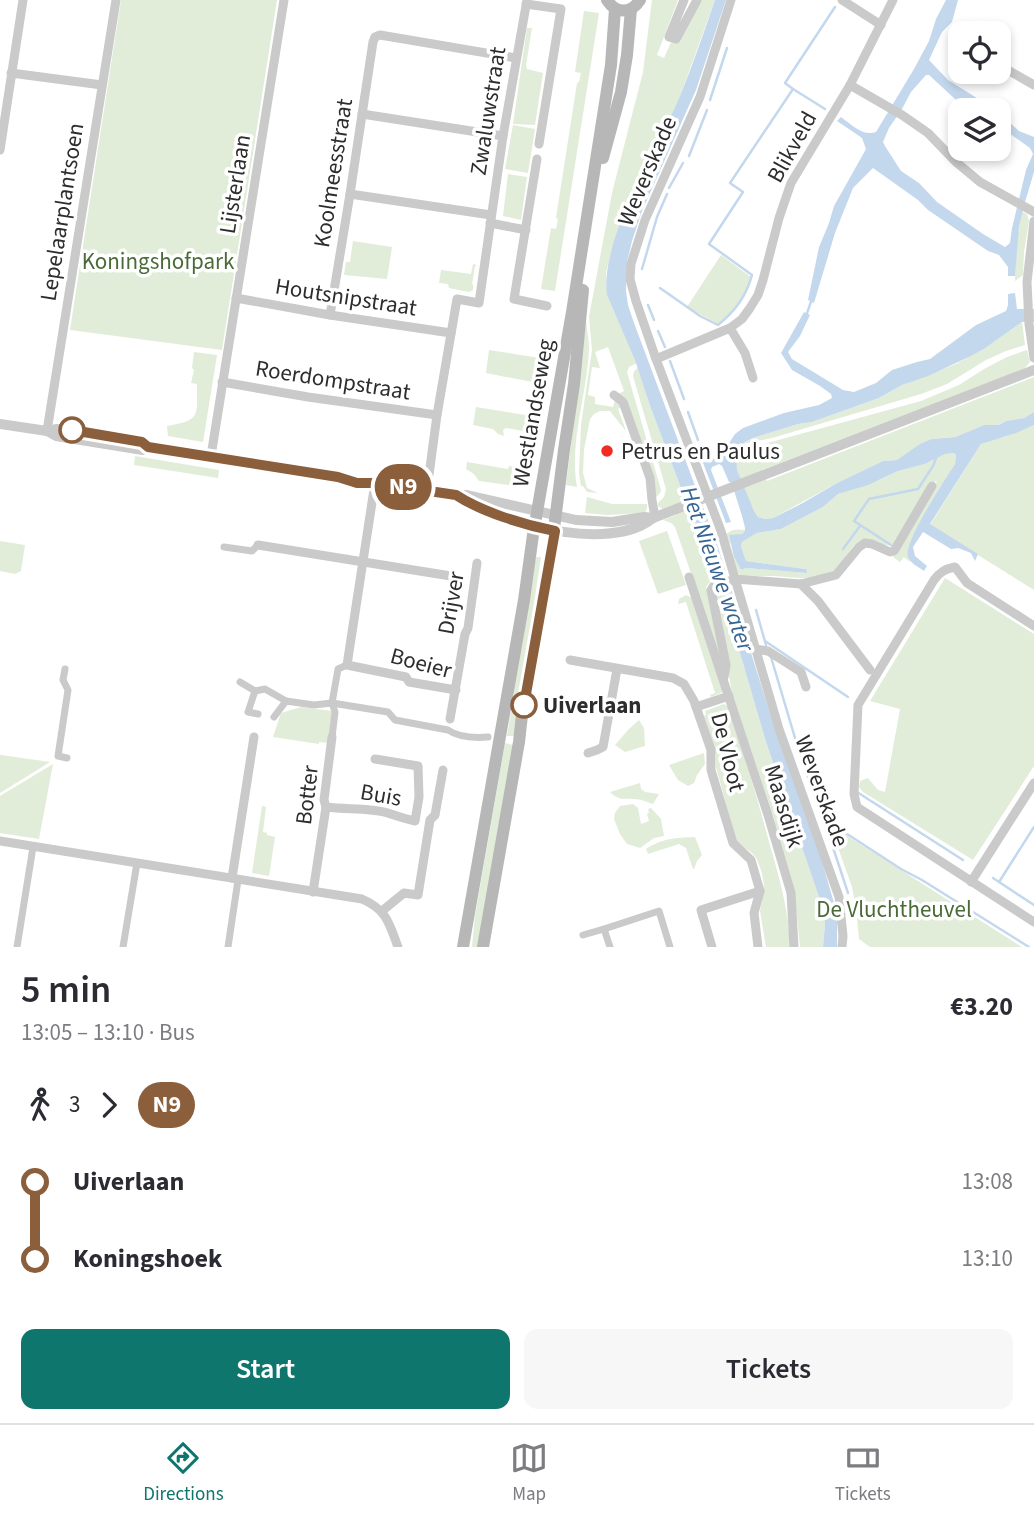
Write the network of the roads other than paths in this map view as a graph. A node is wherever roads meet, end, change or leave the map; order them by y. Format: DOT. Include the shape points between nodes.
graph roads {
  1 [pos="23,0"];
  2 [pos="116,0"];
  3 [pos="284,0"];
  4 [pos="684,0"];
  5 [pos="697,0"];
  6 [pos="732,0"];
  7 [pos="842,0"];
  8 [pos="893,0"];
  9 [pos="526,2"];
  10 [pos="611,4"];
  11 [pos="636,5"];
  12 [pos="881,25"];
  13 [pos="516,58"];
  14 [pos="1011,72"];
  15 [pos="11,73"];
  16 [pos="4,85"];
  17 [pos="102,85"];
  18 [pos="850,85"];
  19 [pos="1034,85"];
  20 [pos="362,114"];
  21 [pos="503,136"];
  22 [pos="538,144"];
  23 [pos="0,150"];
  24 [pos="537,159"];
  25 [pos="351,194"];
  26 [pos="1034,212"];
  27 [pos="491,219"];
  28 [pos="1034,221"];
  29 [pos="526,230"];
  30 [pos="236,298"];
  31 [pos="547,306"];
  32 [pos="330,315"];
  33 [pos="730,328"];
  34 [pos="451,333"];
  35 [pos="1034,358"];
  36 [pos="656,359"];
  37 [pos="1034,370"];
  38 [pos="753,378"];
  39 [pos="222,382"];
  40 [pos="614,395"];
  41 [pos="437,415"];
  42 [pos="0,424"];
  43 [pos="47,431"];
  44 [pos="211,456"];
  45 [pos="375,483"];
  46 [pos="932,486"];
  47 [pos="427,490"];
  48 [pos="456,495"];
  49 [pos="537,512"];
  50 [pos="556,516"];
  51 [pos="654,517"];
  52 [pos="535,527"];
  53 [pos="555,531"];
  54 [pos="258,545"];
  55 [pos="224,547"];
  56 [pos="364,562"];
  57 [pos="477,563"];
  58 [pos="689,577"];
  59 [pos="733,580"];
  60 [pos="801,584"];
  61 [pos="450,625"];
  62 [pos="1034,626"];
  63 [pos="755,649"];
  64 [pos="570,660"];
  65 [pos="347,665"];
  66 [pos="617,668"];
  67 [pos="65,669"];
  68 [pos="870,670"];
  69 [pos="723,678"];
  70 [pos="240,682"];
  71 [pos="806,687"];
  72 [pos="456,690"];
  73 [pos="255,691"];
  74 [pos="729,696"];
  75 [pos="286,701"];
  76 [pos="332,703"];
  77 [pos="696,707"];
  78 [pos="258,714"];
  79 [pos="274,717"];
  80 [pos="450,719"];
  81 [pos="448,730"];
  82 [pos="254,737"];
  83 [pos="332,737"];
  84 [pos="488,737"];
  85 [pos="588,753"];
  86 [pos="67,758"];
  87 [pos="375,759"];
  88 [pos="443,770"];
  89 [pos="1034,783"];
  90 [pos="326,807"];
  91 [pos="0,841"];
  92 [pos="33,847"];
  93 [pos="137,863"];
  94 [pos="235,879"];
  95 [pos="971,882"];
  96 [pos="313,891"];
  97 [pos="760,891"];
  98 [pos="382,911"];
  99 [pos="1034,922"];
  100 [pos="604,929"];
  101 [pos="583,935"];
  102 [pos="17,947"];
  103 [pos="123,947"];
  104 [pos="228,947"];
  105 [pos="398,947"];
  106 [pos="463,947"];
  107 [pos="483,947"];
  108 [pos="610,947"];
  109 [pos="670,947"];
  110 [pos="712,947"];
  111 [pos="758,947"];
  112 [pos="794,947"];
  113 [pos="842,947"];
  1 -- 15 [label="street"];
  2 -- 17 [label="street, Lepelaarplantsoen"];
  3 -- 30 [label="street, Lijsterlaan"];
  4 -- 5 [label="street" via="669,37 676,39"];
  6 -- 36 [label="street, Weverskade" via="699,97 655,194 631,264 630,279"];
  7 -- 12 [label="street"];
  8 -- 12 [label="street, Blikveld"];
  9 -- 13 [label="street, Zwaluwstraat"];
  9 -- 22 [label="street, Zwaluwstraat" via="561,9"];
  10 -- 11 [label="main road" via="623,11"];
  10 -- 49 [label="main road, Westlandseweg" via="614,39 608,90"];
  11 -- 50 [label="main road, Westlandseweg" via="593,214"];
  12 -- 18 [label="street, Blikveld"];
  13 -- 20 [label="street, Koolmeesstraat" via="380,35 373,42"];
  13 -- 21 [label="street, Zwaluwstraat"];
  14 -- 19 [label="street"];
  15 -- 16 [label="street"];
  15 -- 17 [label="street"];
  16 -- 23 [label="street"];
  17 -- 43 [label="street, Lepelaarplantsoen"];
  18 -- 26 [label="street" via="928,133 980,182"];
  18 -- 33 [label="street, Blikveld" via="790,183 758,295"];
  20 -- 21 [label="street"];
  20 -- 25 [label="street, Koolmeesstraat"];
  21 -- 27 [label="street, Zwaluwstraat"];
  24 -- 29 [label="street"];
  25 -- 27 [label="street"];
  25 -- 32 [label="street, Koolmeesstraat"];
  27 -- 29 [label="street"];
  27 -- 34 [label="street, Zwaluwstraat" via="479,303 457,299"];
  28 -- 35 [label="street" via="1027,282"];
  29 -- 31 [label="street" via="514,299"];
  30 -- 32 [label="street, Houtsnipstraat"];
  30 -- 39 [label="street, Lijsterlaan"];
  32 -- 34 [label="street, Houtsnipstraat"];
  33 -- 36 [label="street, Blikveld"];
  33 -- 38 [label="street" via="746,353"];
  34 -- 41 [label="street"];
  36 -- 59 [label="street, Weverskade" via="705,486"];
  37 -- 51 [label="street"];
  39 -- 41 [label="street, Roerdompstraat"];
  39 -- 44 [label="street, Lijsterlaan"];
  40 -- 51 [label="street" via="623,402 650,478"];
  41 -- 47 [label="street"];
  42 -- 43 [label="street"];
  43 -- 44 [label="street" via="72,430"];
  44 -- 45 [label="street" via="338,477 358,476"];
  45 -- 47 [label="street"];
  45 -- 56 [label="street"];
  46 -- 60 [label="street" via="894,551 865,543 836,575"];
  47 -- 48 [label="street"];
  48 -- 49 [label="street"];
  48 -- 52 [label="street"];
  49 -- 50 [label="street"];
  49 -- 52 [label="main road, Westlandseweg"];
  50 -- 51 [label="street" via="612,522"];
  50 -- 53 [label="main road, Westlandseweg"];
  51 -- 53 [label="street" via="643,526 617,533"];
  52 -- 53 [label="street"];
  52 -- 106 [label="main road, Westlandseweg"];
  53 -- 107 [label="main road, Westlandseweg"];
  54 -- 55 [label="street" via="253,551"];
  54 -- 56 [label="street"];
  56 -- 61 [label="street" via="457,577"];
  56 -- 65 [label="street"];
  57 -- 72 [label="street, Drijver"];
  58 -- 69 [label="street, Maasdijk"];
  59 -- 60 [label="street"];
  59 -- 63 [label="street, Weverskade"];
  59 -- 69 [label="street, Maasdijk" via="711,590 726,665"];
  60 -- 68 [label="street"];
  62 -- 95 [label="street" via="967,583 955,567 947,568 934,580 858,705 853,794 857,807"];
  63 -- 71 [label="street" via="768,651 801,672"];
  63 -- 113 [label="street, Weverskade" via="839,897"];
  64 -- 66 [label="street, De Vloot"];
  65 -- 72 [label="street, Boeier"];
  65 -- 76 [label="street" via="338,670"];
  66 -- 77 [label="street, De Vloot" via="673,678 684,684"];
  66 -- 85 [label="street" via="603,747"];
  67 -- 86 [label="street" via="63,680 68,690 58,756"];
  69 -- 74 [label="street, Maasdijk"];
  70 -- 73 [label="street"];
  72 -- 80 [label="street, Boeier"];
  73 -- 75 [label="street" via="264,690"];
  73 -- 78 [label="street" via="248,712"];
  74 -- 77 [label="street"];
  74 -- 112 [label="street, Maasdijk" via="791,893"];
  75 -- 76 [label="street"];
  75 -- 79 [label="street"];
  76 -- 81 [label="street" via="388,712 395,720"];
  76 -- 83 [label="street, Botter"];
  77 -- 97 [label="street, De Vloot" via="733,842 751,860"];
  80 -- 81 [label="street, Boeier"];
  81 -- 84 [label="street"];
  82 -- 94 [label="street"];
  83 -- 90 [label="street, Botter"];
  87 -- 90 [label="street, Buis" via="418,766 415,821"];
  88 -- 98 [label="street, Buis" via="418,894 404,893"];
  89 -- 95 [label="street"];
  90 -- 96 [label="street, Botter"];
  91 -- 92 [label="street"];
  92 -- 93 [label="street"];
  92 -- 102 [label="street"];
  93 -- 94 [label="street"];
  93 -- 103 [label="street"];
  94 -- 96 [label="street"];
  94 -- 104 [label="street"];
  95 -- 99 [label="street"];
  96 -- 98 [label="street" via="362,899"];
  97 -- 110 [label="street" via="701,910"];
  97 -- 111 [label="street, De Vloot" via="754,913"];
  98 -- 105 [label="street"];
  100 -- 101 [label="street"];
  100 -- 108 [label="street"];
  100 -- 109 [label="street" via="659,911"];
}
